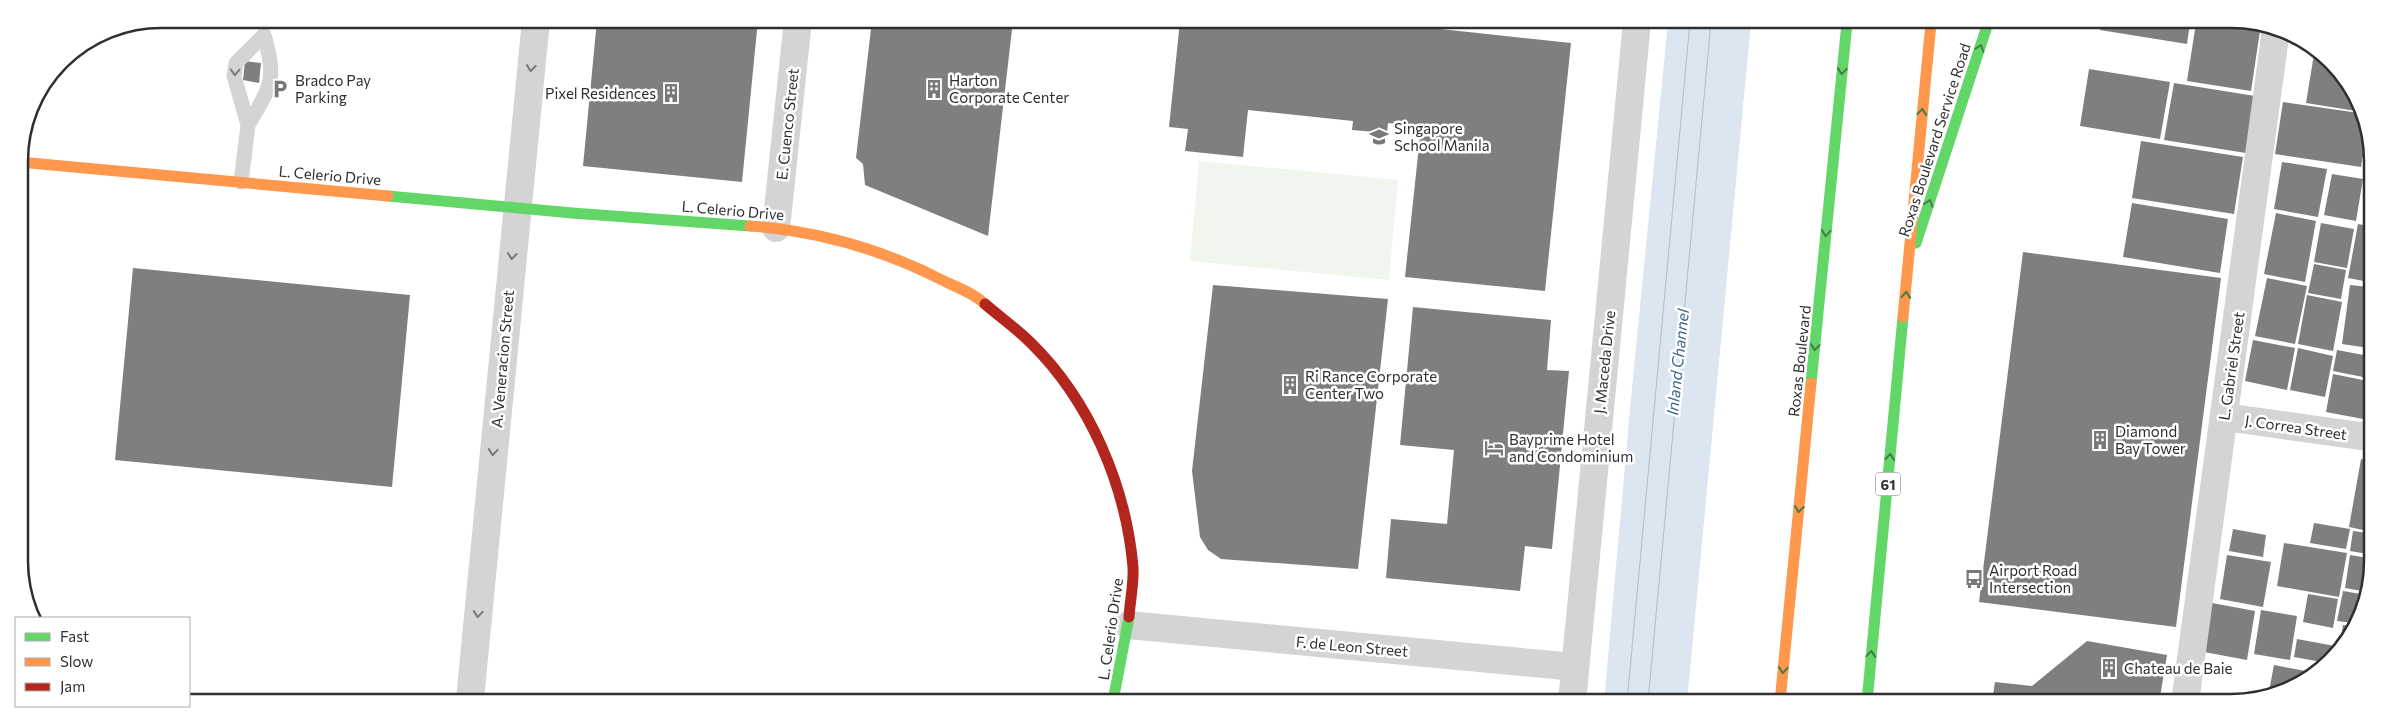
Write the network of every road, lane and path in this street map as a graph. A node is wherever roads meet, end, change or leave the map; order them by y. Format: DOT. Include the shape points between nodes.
graph roads {
  1 [pos="535,28"];
  2 [pos="797,28"];
  3 [pos="1636,28"];
  4 [pos="1846,28"];
  5 [pos="1930,28"];
  6 [pos="1986,28"];
  7 [pos="2275,36"];
  8 [pos="248,125"];
  9 [pos="28,163"];
  10 [pos="241,182"];
  11 [pos="517,207"];
  12 [pos="776,228"];
  13 [pos="1909,266"];
  14 [pos="2225,417"];
  15 [pos="2364,436"];
  16 [pos="1128,625"];
  17 [pos="1575,667"];
  18 [pos="470,694"];
  19 [pos="1114,694"];
  20 [pos="1573,694"];
  21 [pos="1781,694"];
  22 [pos="1868,694"];
  23 [pos="2186,694"];
  1 -- 11 [label="street, A. Veneracion Street, one-way"];
  2 -- 12 [label="street, E. Cuenco Street"];
  3 -- 17 [label="street, J. Maceda Drive"];
  4 -- 21 [label="main road, Roxas Boulevard, one-way"];
  13 -- 5 [label="main road, 61, one-way"];
  13 -- 6 [label="main road, Roxas Boulevard Service Road, one-way"];
  7 -- 14 [label="street, L. Gabriel Street"];
  8 -- 8 [label="lane, one-way" via="267,94 270,79 272,63 264,35 236,63 234,76"];
  8 -- 10 [label="lane"];
  9 -- 10 [label="main road, L. Celerio Drive"];
  10 -- 11 [label="main road, L. Celerio Drive"];
  11 -- 12 [label="main road, L. Celerio Drive"];
  11 -- 18 [label="street, A. Veneracion Street, one-way"];
  12 -- 16 [label="main road, L. Celerio Drive" via="860,246 920,268 980,299 1032,344 1071,392 1103,447 1124,506 1132,569"];
  22 -- 13 [label="main road, 61, one-way"];
  14 -- 15 [label="street, J. Correa Street"];
  14 -- 23 [label="street, L. Gabriel Street"];
  16 -- 17 [label="street, F. de Leon Street"];
  16 -- 19 [label="main road, L. Celerio Drive"];
  17 -- 20 [label="street, J. Maceda Drive"];
}
